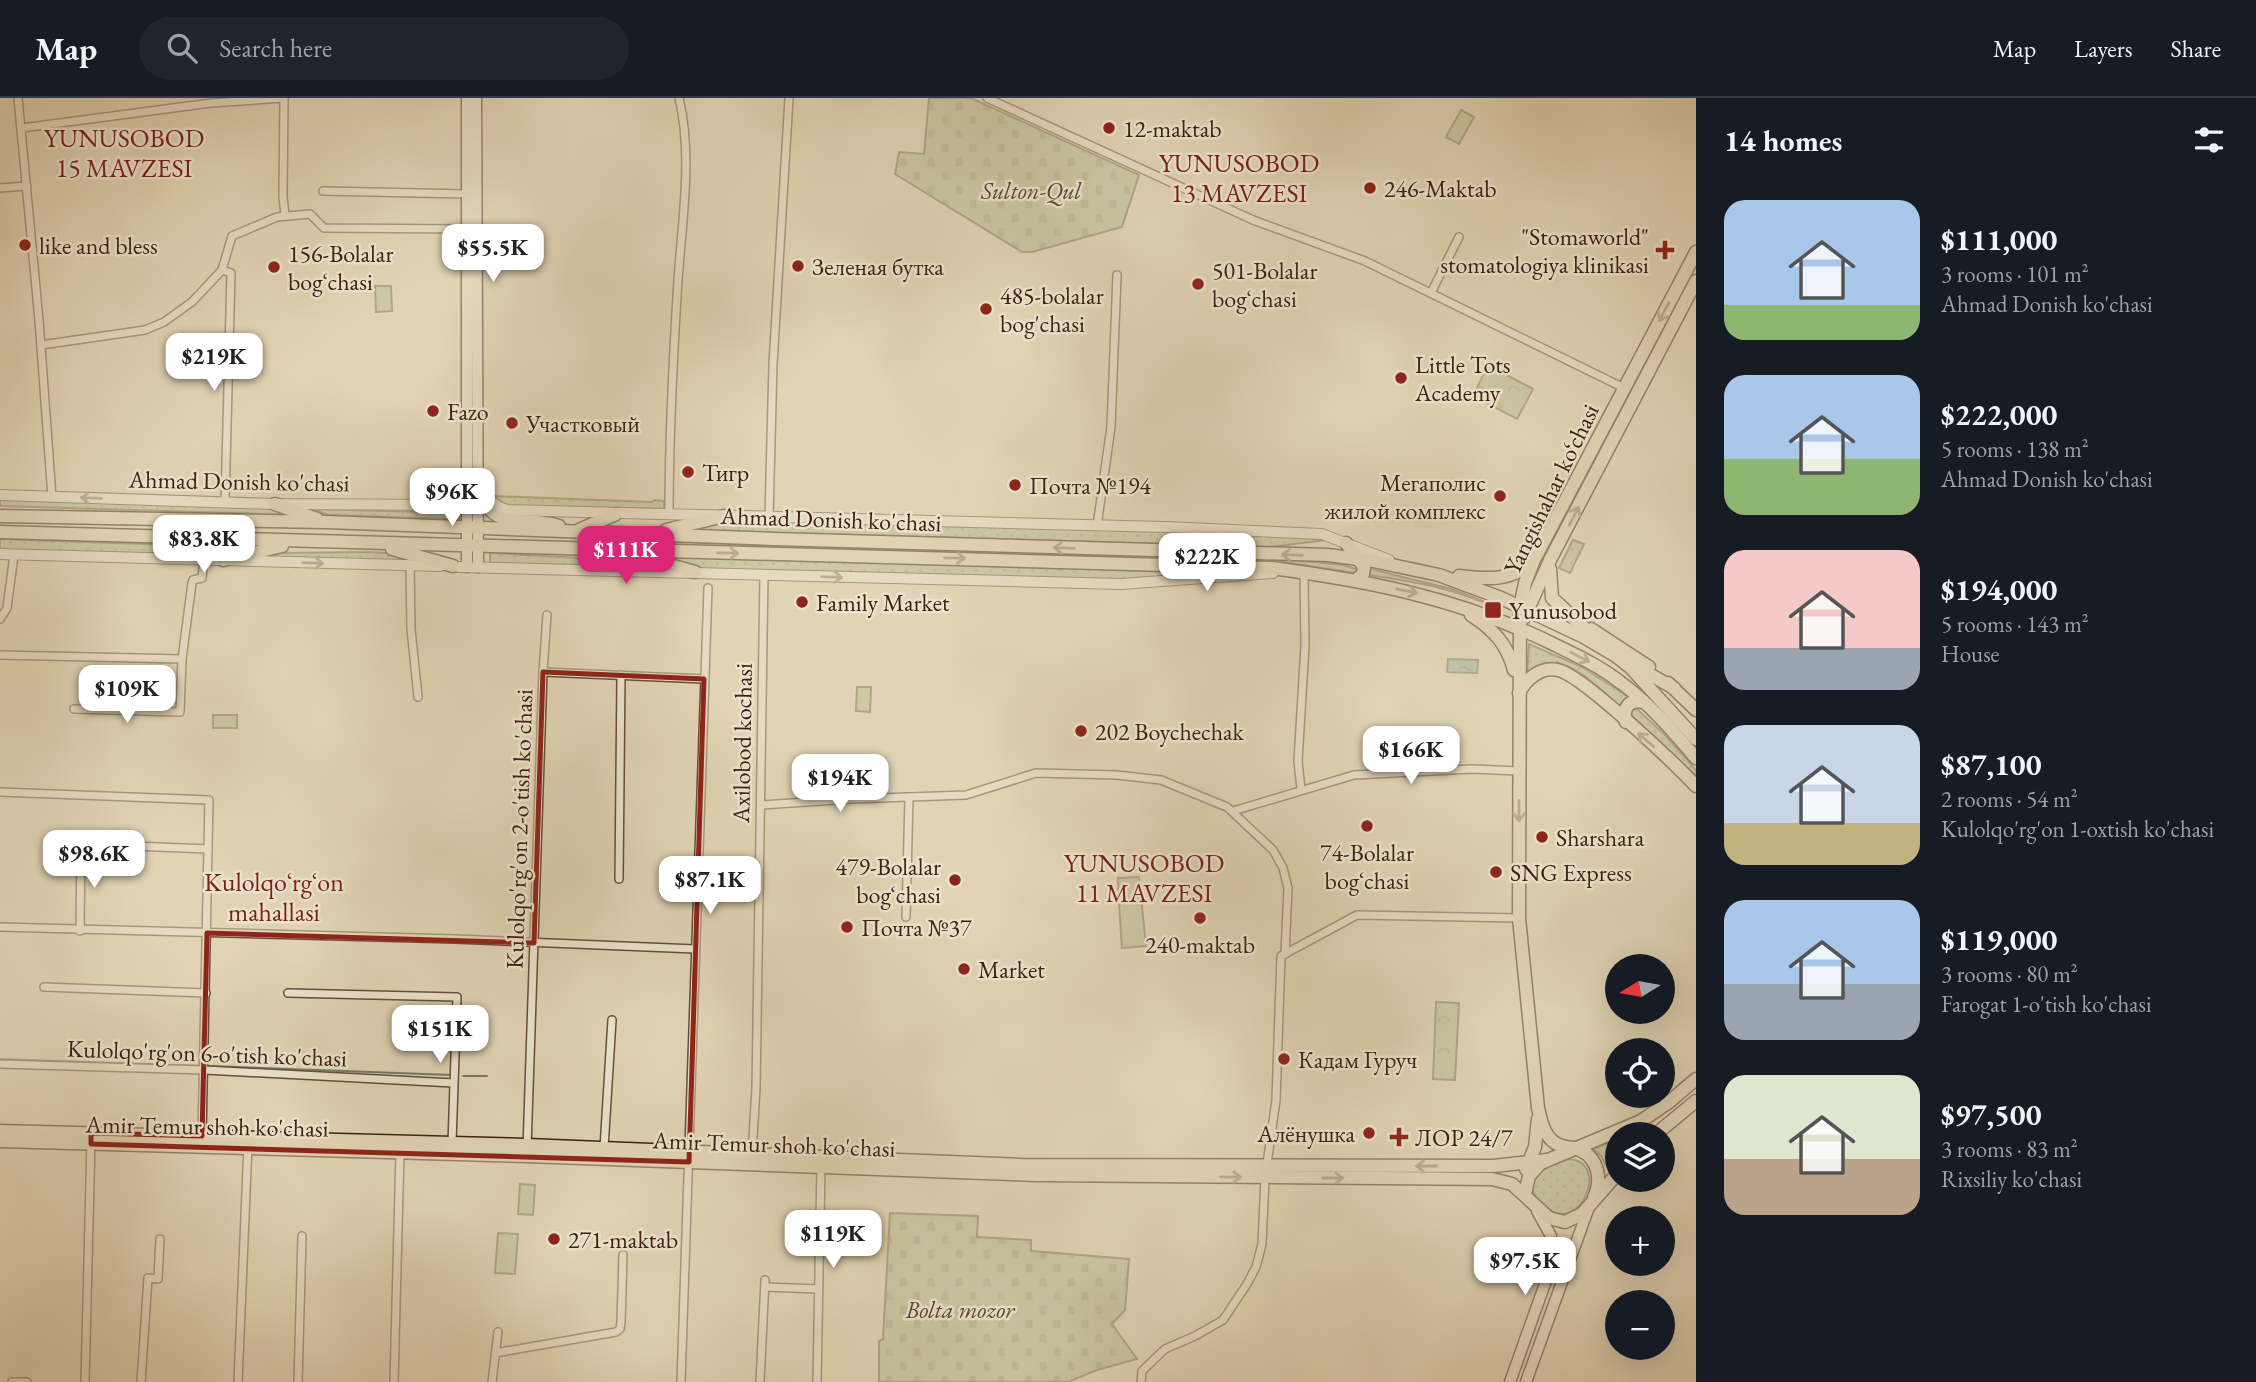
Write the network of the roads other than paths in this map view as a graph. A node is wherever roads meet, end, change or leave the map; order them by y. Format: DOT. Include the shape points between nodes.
graph roads {
  1 [pos="18,98"];
  2 [pos="284,98"];
  3 [pos="467,98"];
  4 [pos="477,98"];
  5 [pos="680,98"];
  6 [pos="789,98"];
  7 [pos="987,98"];
  8 [pos="22,128"];
  9 [pos="27,186"];
  10 [pos="0,188"];
  11 [pos="323,191"];
  12 [pos="467,194"];
  13 [pos="285,215"];
  14 [pos="467,229"];
  15 [pos="1459,237"];
  16 [pos="1696,252"];
  17 [pos="222,270"];
  18 [pos="1117,275"];
  19 [pos="1691,280"];
  20 [pos="1432,293"];
  21 [pos="41,345"];
  22 [pos="1624,388"];
  23 [pos="1637,395"];
  24 [pos="478,471"];
  25 [pos="473,489"];
  26 [pos="0,495"];
  27 [pos="52,497"];
  28 [pos="225,502"];
  29 [pos="275,503"];
  30 [pos="616,514"];
  31 [pos="669,515"];
  32 [pos="0,516"];
  33 [pos="724,516"];
  34 [pos="769,517"];
  35 [pos="327,522"];
  36 [pos="1097,526"];
  37 [pos="473,528"];
  38 [pos="0,532"];
  39 [pos="576,532"];
  40 [pos="647,535"];
  41 [pos="299,541"];
  42 [pos="375,544"];
  43 [pos="1346,544"];
  44 [pos="473,547"];
  45 [pos="617,550"];
  46 [pos="0,555"];
  47 [pos="14,555"];
  48 [pos="1552,558"];
  49 [pos="1360,559"];
  50 [pos="204,560"];
  51 [pos="223,560"];
  52 [pos="1534,560"];
  53 [pos="410,566"];
  54 [pos="453,566"];
  55 [pos="473,567"];
  56 [pos="1409,567"];
  57 [pos="695,572"];
  58 [pos="1304,572"];
  59 [pos="764,575"];
  60 [pos="1439,575"];
  61 [pos="1356,580"];
  62 [pos="708,587"];
  63 [pos="1456,605"];
  64 [pos="1524,609"];
  65 [pos="1564,611"];
  66 [pos="547,615"];
  67 [pos="0,619"];
  68 [pos="1519,628"];
  69 [pos="0,655"];
  70 [pos="1616,656"];
  71 [pos="182,659"];
  72 [pos="543,672"];
  73 [pos="621,675"];
  74 [pos="704,679"];
  75 [pos="1674,688"];
  76 [pos="1519,693"];
  77 [pos="418,697"];
  78 [pos="1643,702"];
  79 [pos="74,709"];
  80 [pos="1696,710"];
  81 [pos="1626,722"];
  82 [pos="1691,739"];
  83 [pos="1696,758"];
  84 [pos="1519,771"];
  85 [pos="1696,786"];
  86 [pos="1301,789"];
  87 [pos="0,792"];
  88 [pos="909,797"];
  89 [pos="761,805"];
  90 [pos="1233,811"];
  91 [pos="208,849"];
  92 [pos="619,879"];
  93 [pos="906,917"];
  94 [pos="1519,918"];
  95 [pos="0,928"];
  96 [pos="79,931"];
  97 [pos="207,933"];
  98 [pos="534,943"];
  99 [pos="695,949"];
  100 [pos="1285,954"];
  101 [pos="44,987"];
  102 [pos="206,993"];
  103 [pos="288,993"];
  104 [pos="612,1020"];
  105 [pos="0,1064"];
  106 [pos="205,1070"];
  107 [pos="1696,1079"];
  108 [pos="453,1083"];
  109 [pos="1696,1101"];
  110 [pos="1538,1108"];
  111 [pos="1671,1122"];
  112 [pos="0,1131"];
  113 [pos="202,1136"];
  114 [pos="452,1137"];
  115 [pos="91,1138"];
  116 [pos="0,1141"];
  117 [pos="248,1143"];
  118 [pos="400,1147"];
  119 [pos="604,1149"];
  120 [pos="1575,1149"];
  121 [pos="527,1150"];
  122 [pos="689,1157"];
  123 [pos="752,1159"];
  124 [pos="1547,1160"];
  125 [pos="821,1162"];
  126 [pos="1528,1163"];
  127 [pos="1266,1172"];
  128 [pos="1605,1187"];
  129 [pos="1526,1191"];
  130 [pos="1590,1204"];
  131 [pos="1536,1208"];
  132 [pos="302,1236"];
  133 [pos="160,1239"];
  134 [pos="624,1255"];
  135 [pos="818,1289"];
  136 [pos="1529,1330"];
  137 [pos="498,1332"];
  138 [pos="1542,1336"];
  139 [pos="495,1353"];
  140 [pos="12,1382"];
  141 [pos="27,1382"];
  142 [pos="85,1382"];
  143 [pos="141,1382"];
  144 [pos="238,1382"];
  145 [pos="298,1382"];
  146 [pos="394,1382"];
  147 [pos="492,1382"];
  148 [pos="681,1382"];
  149 [pos="760,1382"];
  150 [pos="817,1382"];
  151 [pos="1142,1382"];
  152 [pos="1510,1382"];
  153 [pos="1525,1382"];
  1 -- 8 [label="street"];
  2 -- 8 [label="street"];
  2 -- 13 [label="street"];
  3 -- 12 [label="main road"];
  4 -- 24 [label="main road"];
  5 -- 31 [label="street" via="685,167"];
  6 -- 34 [label="street"];
  7 -- 20 [label="street" via="1241,215 1365,261"];
  8 -- 9 [label="street"];
  9 -- 10 [label="street"];
  9 -- 21 [label="street"];
  11 -- 12 [label="street"];
  12 -- 14 [label="main road"];
  13 -- 14 [label="street" via="310,214 324,228"];
  13 -- 17 [label="street" via="232,236"];
  14 -- 25 [label="main road"];
  15 -- 20 [label="street"];
  16 -- 19 [label="main road, Yangishahar ko‘chasi"];
  17 -- 21 [label="street" via="192,302 145,330"];
  17 -- 28 [label="street" via="231,273"];
  18 -- 36 [label="street" via="1111,427"];
  19 -- 22 [label="main road, Yangishahar ko‘chasi, one-way"];
  19 -- 23 [label="main road, Yangishahar ko‘chasi"];
  20 -- 22 [label="street"];
  21 -- 27 [label="street"];
  22 -- 23 [label="main road, Yangishahar ko‘chasi"];
  22 -- 52 [label="main road, Yangishahar ko‘chasi"];
  48 -- 23 [label="main road, Yangishahar ko‘chasi, one-way"];
  24 -- 25 [label="main road"];
  24 -- 30 [label="street, Ahmad Donish ko'chasi" via="497,507"];
  25 -- 29 [label="street, Ahmad Donish ko'chasi" via="464,501 453,505"];
  25 -- 37 [label="main road"];
  25 -- 39 [label="main road" via="499,518 545,522"];
  26 -- 27 [label="street, Ahmad Donish ko'chasi"];
  28 -- 27 [label="street, Ahmad Donish ko'chasi, one-way"];
  28 -- 29 [label="street, Ahmad Donish ko'chasi"];
  29 -- 35 [label="main road"];
  30 -- 31 [label="street, Ahmad Donish ko'chasi"];
  30 -- 39 [label="main road"];
  31 -- 33 [label="street, Ahmad Donish ko'chasi"];
  32 -- 35 [label="main road, Ahmad Donish ko'chasi"];
  33 -- 34 [label="street, Ahmad Donish ko'chasi"];
  33 -- 40 [label="main road"];
  34 -- 36 [label="street, Ahmad Donish ko'chasi"];
  35 -- 37 [label="main road, Ahmad Donish ko'chasi"];
  36 -- 43 [label="street, Ahmad Donish ko'chasi" via="1322,534"];
  37 -- 39 [label="main road, Ahmad Donish ko'chasi"];
  37 -- 44 [label="main road"];
  38 -- 41 [label="main road, Ahmad Donish ko'chasi"];
  39 -- 40 [label="main road, Ahmad Donish ko'chasi"];
  49 -- 40 [label="main road, Ahmad Donish ko'chasi, one-way"];
  41 -- 42 [label="main road, Ahmad Donish ko'chasi"];
  41 -- 51 [label="main road"];
  42 -- 44 [label="main road, Ahmad Donish ko'chasi"];
  42 -- 54 [label="main road"];
  43 -- 49 [label="main road"];
  43 -- 56 [label="street, Ahmad Donish ko'chasi"];
  44 -- 45 [label="main road, Ahmad Donish ko'chasi"];
  44 -- 55 [label="main road"];
  45 -- 57 [label="main road"];
  45 -- 58 [label="main road, Ahmad Donish ko'chasi, one-way" via="1254,566"];
  46 -- 47 [label="street, Ahmad Donish ko'chasi"];
  47 -- 50 [label="street, Ahmad Donish ko'chasi"];
  47 -- 67 [label="street" via="6,608"];
  48 -- 64 [label="main road, Yangishahar ko‘chasi"];
  48 -- 65 [label="main road" via="1551,593"];
  49 -- 56 [label="main road, Ahmad Donish ko'chasi"];
  49 -- 61 [label="main road" via="1364,570"];
  50 -- 51 [label="street, Ahmad Donish ko'chasi"];
  50 -- 71 [label="street" via="202,578 192,583"];
  51 -- 53 [label="street, Ahmad Donish ko'chasi, one-way"];
  52 -- 60 [label="main road" via="1503,578"];
  52 -- 64 [label="main road, Yangishahar ko‘chasi"];
  53 -- 54 [label="street, Ahmad Donish ko'chasi"];
  53 -- 77 [label="street"];
  54 -- 55 [label="street, Ahmad Donish ko'chasi"];
  55 -- 57 [label="street, Ahmad Donish ko'chasi"];
  56 -- 60 [label="main road, Ahmad Donish ko'chasi"];
  57 -- 59 [label="street, Ahmad Donish ko'chasi"];
  59 -- 58 [label="street, Ahmad Donish ko'chasi, one-way" via="1121,584"];
  58 -- 61 [label="main road, Ahmad Donish ko'chasi"];
  58 -- 86 [label="street"];
  59 -- 89 [label="street, Axilobod kochasi"];
  60 -- 64 [label="main road, Ahmad Donish ko'chasi"];
  61 -- 63 [label="main road, Ahmad Donish ko'chasi, one-way"];
  62 -- 74 [label="street"];
  63 -- 68 [label="main road, Ahmad Donish ko'chasi"];
  63 -- 76 [label="main road" via="1504,643"];
  64 -- 68 [label="main road"];
  64 -- 70 [label="main road, Ahmad Donish ko'chasi"];
  65 -- 70 [label="main road"];
  65 -- 75 [label="main road"];
  66 -- 72 [label="street, Kulolqo'rg'on 2-o'tish ko'chasi"];
  68 -- 76 [label="main road"];
  68 -- 78 [label="main road, Ahmad Donish ko'chasi, one-way" via="1602,669"];
  69 -- 71 [label="street"];
  70 -- 75 [label="main road"];
  70 -- 82 [label="main road, Ahmad Donish ko'chasi" via="1638,675"];
  71 -- 79 [label="street" via="180,712"];
  72 -- 73 [label="street"];
  72 -- 98 [label="street, Kulolqo'rg'on 2-o'tish ko'chasi"];
  73 -- 74 [label="street"];
  73 -- 92 [label="street"];
  74 -- 99 [label="street"];
  75 -- 80 [label="main road"];
  76 -- 81 [label="main road" via="1532,677 1558,670 1576,678"];
  76 -- 84 [label="main road"];
  78 -- 81 [label="main road" via="1628,705"];
  78 -- 82 [label="main road, Ahmad Donish ko'chasi"];
  85 -- 81 [label="main road, one-way"];
  82 -- 83 [label="main road, Ahmad Donish ko'chasi"];
  84 -- 86 [label="street" via="1380,772"];
  84 -- 94 [label="main road, one-way"];
  86 -- 90 [label="street"];
  87 -- 91 [label="street" via="209,800"];
  88 -- 89 [label="street"];
  88 -- 90 [label="street" via="966,795 1036,773 1118,775 1161,780"];
  88 -- 93 [label="street"];
  89 -- 123 [label="street, Axilobod kochasi"];
  90 -- 100 [label="street" via="1270,846 1283,868 1288,888"];
  91 -- 96 [label="street" via="81,844"];
  91 -- 97 [label="street"];
  94 -- 100 [label="street" via="1357,915"];
  94 -- 110 [label="main road"];
  95 -- 96 [label="street"];
  96 -- 97 [label="street"];
  97 -- 98 [label="street"];
  97 -- 102 [label="street"];
  98 -- 99 [label="street"];
  98 -- 121 [label="street, Kulolqo'rg'on 2-o'tish ko'chasi"];
  99 -- 122 [label="street"];
  100 -- 127 [label="street" via="1281,956 1276,1100"];
  101 -- 102 [label="street"];
  102 -- 106 [label="street"];
  103 -- 108 [label="street" via="457,997"];
  104 -- 119 [label="street"];
  105 -- 106 [label="street, Kulolqo'rg'on 6-o'tish ko'chasi"];
  106 -- 108 [label="street, Kulolqo'rg'on 6-o'tish ko'chasi"];
  106 -- 113 [label="street"];
  107 -- 120 [label="main road, Amir Temur shoh ko'chasi" via="1641,1121"];
  108 -- 114 [label="street"];
  109 -- 111 [label="main road"];
  110 -- 120 [label="main road" via="1551,1140"];
  110 -- 126 [label="main road" via="1535,1147"];
  112 -- 115 [label="main road, Amir Temur shoh ko'chasi"];
  113 -- 115 [label="main road, Amir Temur shoh ko'chasi"];
  113 -- 117 [label="main road, Amir Temur shoh ko'chasi"];
  114 -- 118 [label="main road, Amir Temur shoh ko'chasi"];
  114 -- 121 [label="main road, Amir Temur shoh ko'chasi"];
  115 -- 116 [label="main road, Amir Temur shoh ko'chasi"];
  115 -- 117 [label="main road, Amir Temur shoh ko'chasi"];
  115 -- 142 [label="street"];
  117 -- 118 [label="main road, Amir Temur shoh ko'chasi"];
  117 -- 144 [label="street"];
  118 -- 121 [label="main road, Amir Temur shoh ko'chasi"];
  118 -- 146 [label="street"];
  119 -- 121 [label="main road, Amir Temur shoh ko'chasi"];
  119 -- 122 [label="main road, Amir Temur shoh ko'chasi"];
  120 -- 124 [label="main road, Amir Temur shoh ko'chasi"];
  120 -- 130 [label="main road" via="1588,1156 1597,1169 1597,1188"];
  121 -- 122 [label="main road, Amir Temur shoh ko'chasi"];
  122 -- 123 [label="main road, Amir Temur shoh ko'chasi"];
  122 -- 148 [label="street"];
  123 -- 125 [label="main road, Amir Temur shoh ko'chasi"];
  124 -- 126 [label="main road, Amir Temur shoh ko'chasi"];
  124 -- 129 [label="main road, Amir Temur shoh ko'chasi" via="1532,1172"];
  125 -- 127 [label="main road, Amir Temur shoh ko'chasi" via="1037,1175"];
  125 -- 135 [label="street"];
  126 -- 127 [label="main road, Amir Temur shoh ko'chasi, one-way"];
  126 -- 129 [label="main road"];
  127 -- 131 [label="main road, Amir Temur shoh ko'chasi, one-way" via="1496,1179 1512,1184"];
  127 -- 151 [label="street" via="1262,1244 1247,1284 1223,1320 1165,1349 1142,1371"];
  128 -- 130 [label="main road, Amir Temur shoh ko'chasi"];
  129 -- 131 [label="main road"];
  130 -- 131 [label="main road, Amir Temur shoh ko'chasi" via="1579,1217 1565,1222"];
  130 -- 138 [label="main road"];
  131 -- 136 [label="main road" via="1551,1236 1553,1256"];
  132 -- 145 [label="street"];
  133 -- 143 [label="street" via="158,1279 148,1278"];
  134 -- 139 [label="street" via="620,1329"];
  135 -- 149 [label="street" via="765,1284"];
  135 -- 150 [label="street"];
  136 -- 138 [label="main road"];
  136 -- 152 [label="main road"];
  137 -- 139 [label="street"];
  138 -- 153 [label="main road"];
  139 -- 147 [label="street"];
  140 -- 141 [label="street"];
}
